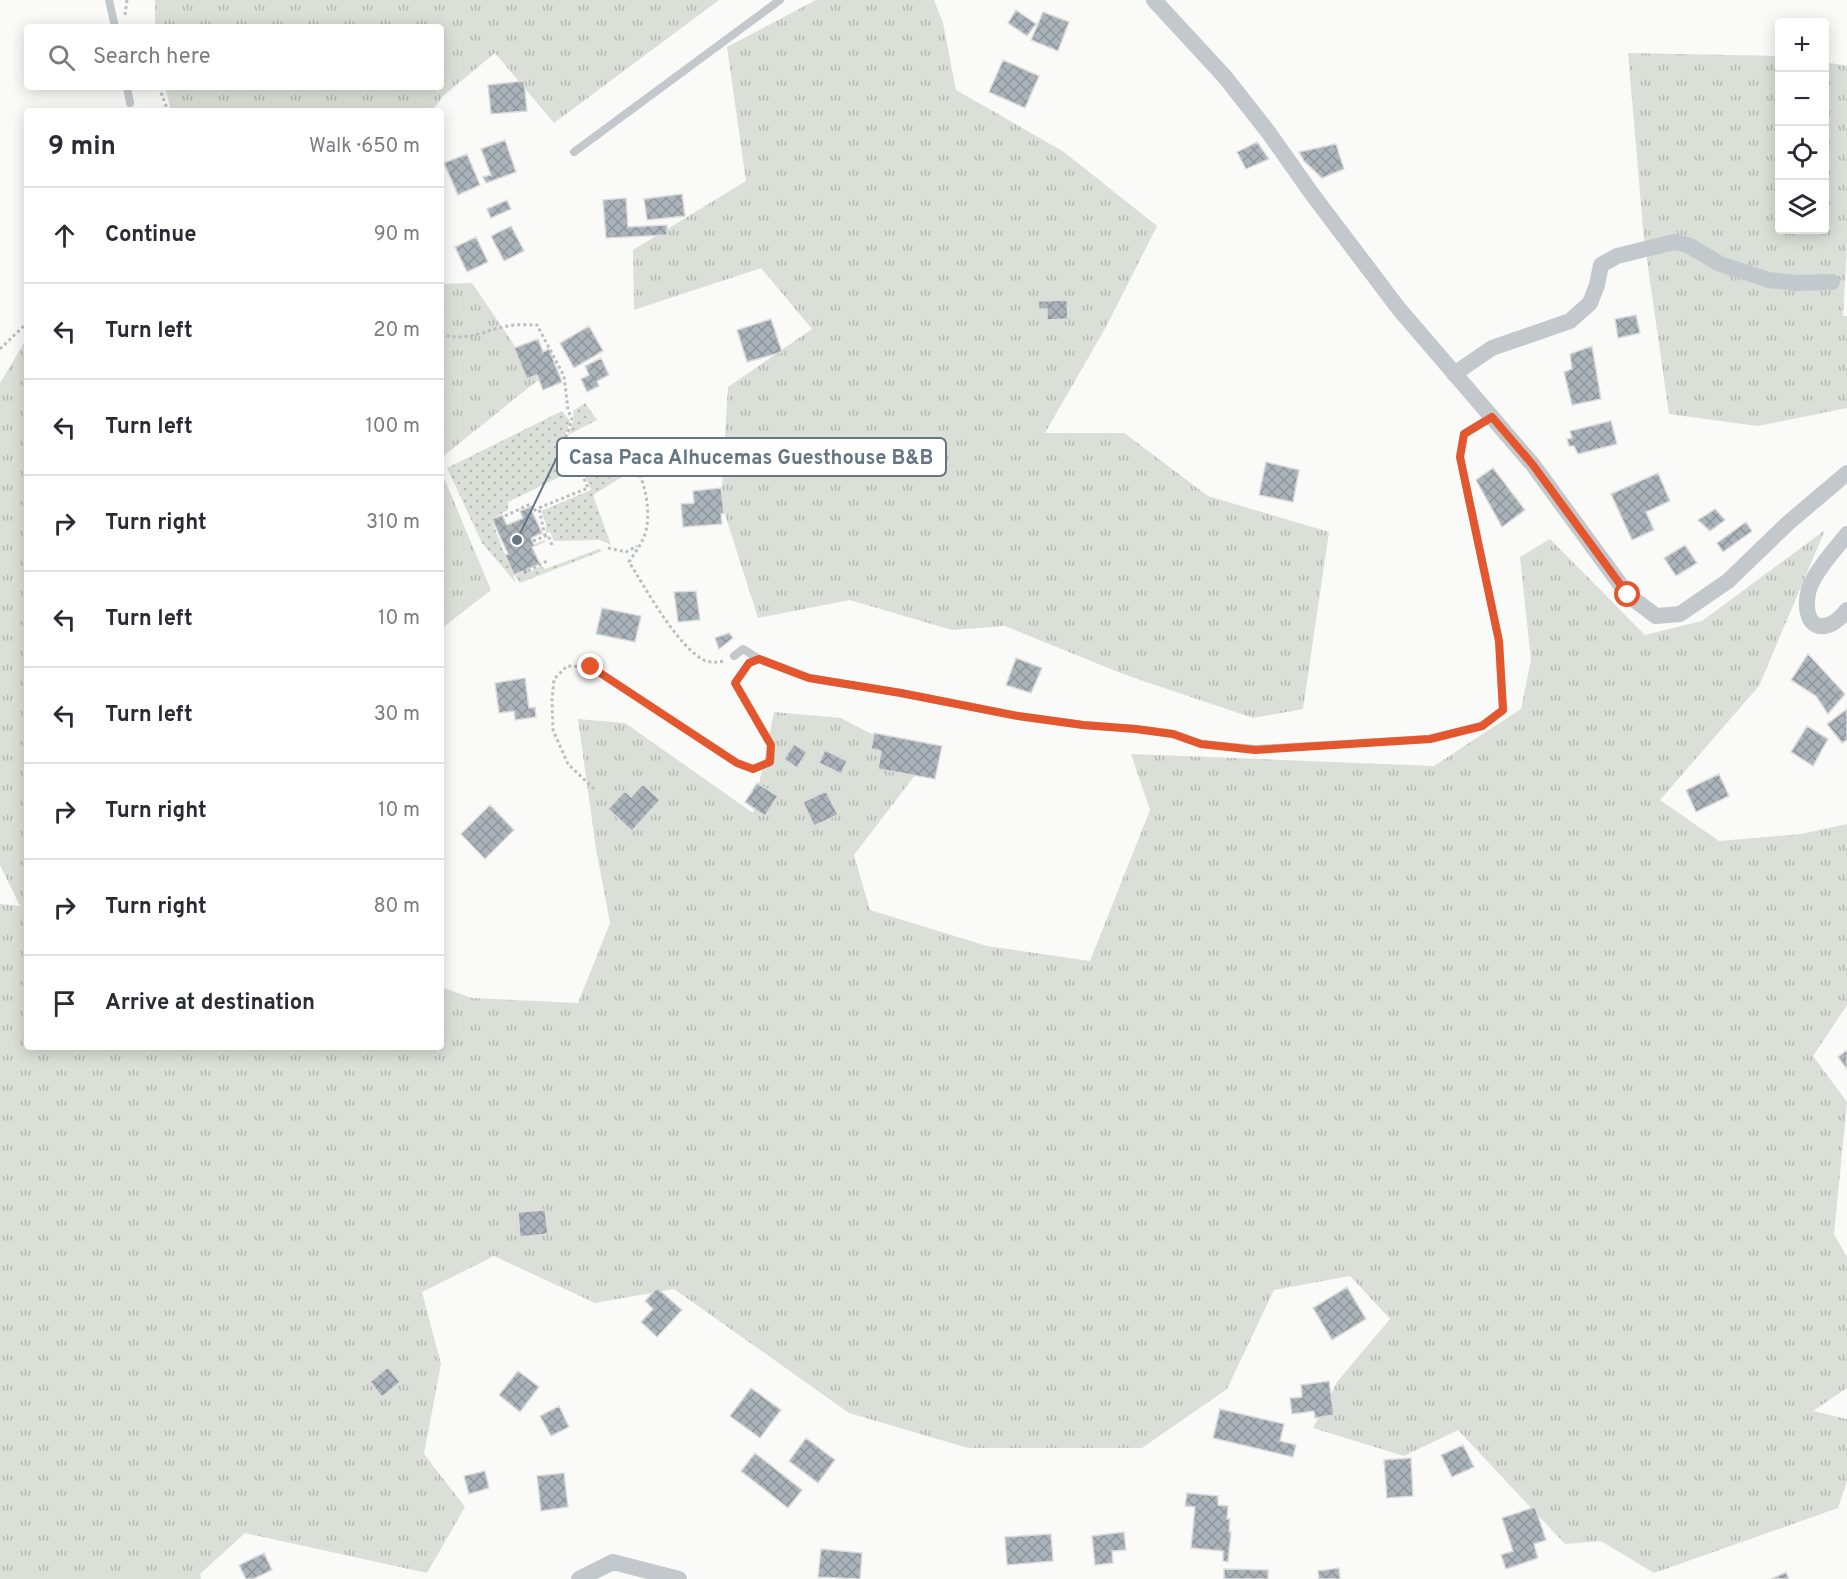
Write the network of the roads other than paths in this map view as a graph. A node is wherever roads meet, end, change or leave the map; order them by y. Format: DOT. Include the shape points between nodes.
graph roads {
  1 [pos="109,0"];
  2 [pos="780,0"];
  3 [pos="1155,0"];
  4 [pos="114,24"];
  5 [pos="128,90"];
  6 [pos="130,103"];
  7 [pos="574,153"];
  8 [pos="1832,282"];
  9 [pos="1454,374"];
  10 [pos="1492,417"];
  11 [pos="1847,473"];
  12 [pos="1847,534"];
  13 [pos="1847,610"];
  14 [pos="734,656"];
  15 [pos="579,1579"];
  16 [pos="679,1579"];
  1 -- 4 [label="lane"];
  2 -- 7 [label="lane"];
  3 -- 9 [label="street" via="1225,77 1399,309"];
  5 -- 6 [label="lane"];
  8 -- 9 [label="street" via="1769,280 1720,264 1688,245 1674,242 1617,256 1601,265 1590,303 1570,321 1492,348"];
  9 -- 10 [label="street"];
  10 -- 11 [label="street" via="1533,465 1628,595 1656,616 1680,614 1728,580"];
  10 -- 14 [label="lane" via="1464,434 1460,457 1499,641 1503,710 1482,726 1430,739 1255,750 1201,744 1173,734 1018,716 809,678 743,649"];
  12 -- 13 [label="street" via="1811,584 1806,601 1807,613 1817,625 1832,624"];
  15 -- 16 [label="street" via="613,1562"];
}
